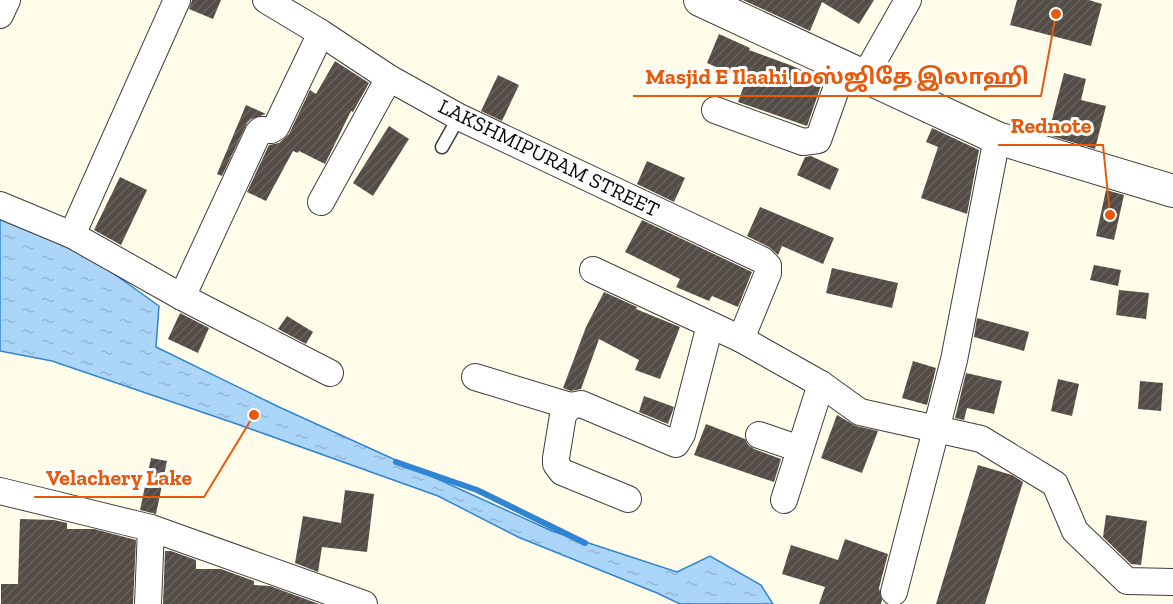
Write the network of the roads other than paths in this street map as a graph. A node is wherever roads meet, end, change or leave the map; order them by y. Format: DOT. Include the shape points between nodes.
graph roads {
  1 [pos="7,0"];
  2 [pos="177,0"];
  3 [pos="266,0"];
  4 [pos="700,0"];
  5 [pos="908,0"];
  6 [pos="0,15"];
  7 [pos="321,33"];
  8 [pos="854,72"];
  9 [pos="389,78"];
  10 [pos="716,110"];
  11 [pos="459,117"];
  12 [pos="997,138"];
  13 [pos="442,147"];
  14 [pos="1173,191"];
  15 [pos="321,202"];
  16 [pos="0,206"];
  17 [pos="72,235"];
  18 [pos="594,270"];
  19 [pos="182,297"];
  20 [pos="710,325"];
  21 [pos="741,339"];
  22 [pos="330,373"];
  23 [pos="475,377"];
  24 [pos="821,384"];
  25 [pos="570,406"];
  26 [pos="938,429"];
  27 [pos="759,435"];
  28 [pos="800,449"];
  29 [pos="0,495"];
  30 [pos="628,499"];
  31 [pos="784,500"];
  32 [pos="151,528"];
  33 [pos="1173,582"];
  34 [pos="894,592"];
  35 [pos="331,598"];
  36 [pos="148,604"];
  37 [pos="364,604"];
  1 -- 6 [label="street"];
  2 -- 17 [label="street"];
  3 -- 7 [label="street, LAKSHMIPURAM STREET"];
  4 -- 8 [label="street"];
  5 -- 8 [label="street"];
  7 -- 9 [label="street, LAKSHMIPURAM STREET"];
  7 -- 19 [label="street" via="276,127 258,133"];
  8 -- 10 [label="street" via="818,140 803,142"];
  8 -- 12 [label="street"];
  9 -- 11 [label="street, LAKSHMIPURAM STREET"];
  9 -- 15 [label="street"];
  11 -- 13 [label="lane"];
  11 -- 21 [label="street, LAKSHMIPURAM STREET" via="762,260 768,273"];
  12 -- 14 [label="street"];
  12 -- 26 [label="street"];
  16 -- 17 [label="street"];
  17 -- 19 [label="street"];
  18 -- 20 [label="street"];
  19 -- 22 [label="street"];
  20 -- 21 [label="street"];
  20 -- 25 [label="street" via="682,434 676,444 581,404"];
  21 -- 24 [label="street"];
  23 -- 25 [label="street"];
  24 -- 26 [label="street" via="860,412"];
  24 -- 28 [label="street"];
  25 -- 30 [label="street" via="563,415 556,464 569,476"];
  26 -- 33 [label="street" via="981,439 1055,484 1075,531 1128,581"];
  26 -- 34 [label="street"];
  27 -- 28 [label="street"];
  28 -- 31 [label="street"];
  29 -- 32 [label="street"];
  32 -- 35 [label="street"];
  32 -- 36 [label="street"];
  35 -- 37 [label="street"];
}
